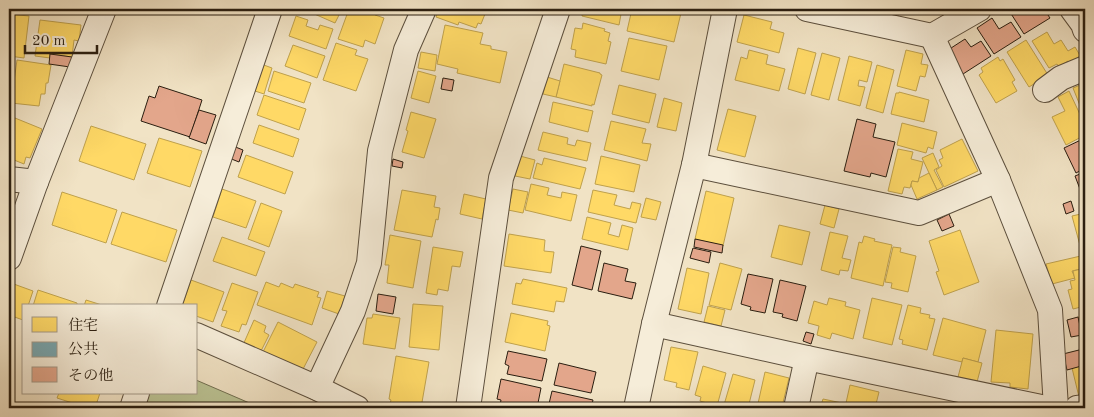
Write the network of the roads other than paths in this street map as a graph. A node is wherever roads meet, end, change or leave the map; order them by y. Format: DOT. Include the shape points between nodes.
graph roads {
  1 [pos="104,9"];
  2 [pos="270,9"];
  3 [pos="424,9"];
  4 [pos="558,9"];
  5 [pos="725,9"];
  6 [pos="807,9"];
  7 [pos="979,9"];
  8 [pos="1072,9"];
  9 [pos="1085,30"];
  10 [pos="932,36"];
  11 [pos="1085,68"];
  12 [pos="1045,90"];
  13 [pos="694,165"];
  14 [pos="9,179"];
  15 [pos="998,180"];
  16 [pos="36,182"];
  17 [pos="9,258"];
  18 [pos="170,304"];
  19 [pos="654,324"];
  20 [pos="198,336"];
  21 [pos="807,358"];
  22 [pos="317,388"];
  23 [pos="137,394"];
  24 [pos="132,408"];
  25 [pos="357,408"];
  26 [pos="468,408"];
  27 [pos="636,408"];
  28 [pos="796,408"];
  29 [pos="1046,408"];
  30 [pos="1056,408"];
  31 [pos="1077,408"];
  32 [pos="1085,408"];
  1 -- 16 [label="street"];
  2 -- 18 [label="street"];
  3 -- 22 [label="street" via="406,50 380,151 369,263 353,311"];
  4 -- 26 [label="street" via="501,178"];
  5 -- 13 [label="street"];
  6 -- 10 [label="street"];
  7 -- 10 [label="street"];
  8 -- 9 [label="street"];
  10 -- 15 [label="street"];
  11 -- 12 [label="street" via="1061,78"];
  13 -- 15 [label="street" via="919,213"];
  13 -- 19 [label="street"];
  14 -- 16 [label="street"];
  15 -- 30 [label="street" via="1050,310"];
  16 -- 17 [label="street"];
  19 -- 21 [label="street"];
  19 -- 27 [label="street"];
  20 -- 22 [label="street"];
  21 -- 28 [label="street"];
  21 -- 29 [label="street"];
  22 -- 25 [label="street"];
  23 -- 24 [label="street"];
  31 -- 32 [label="street"];
}
